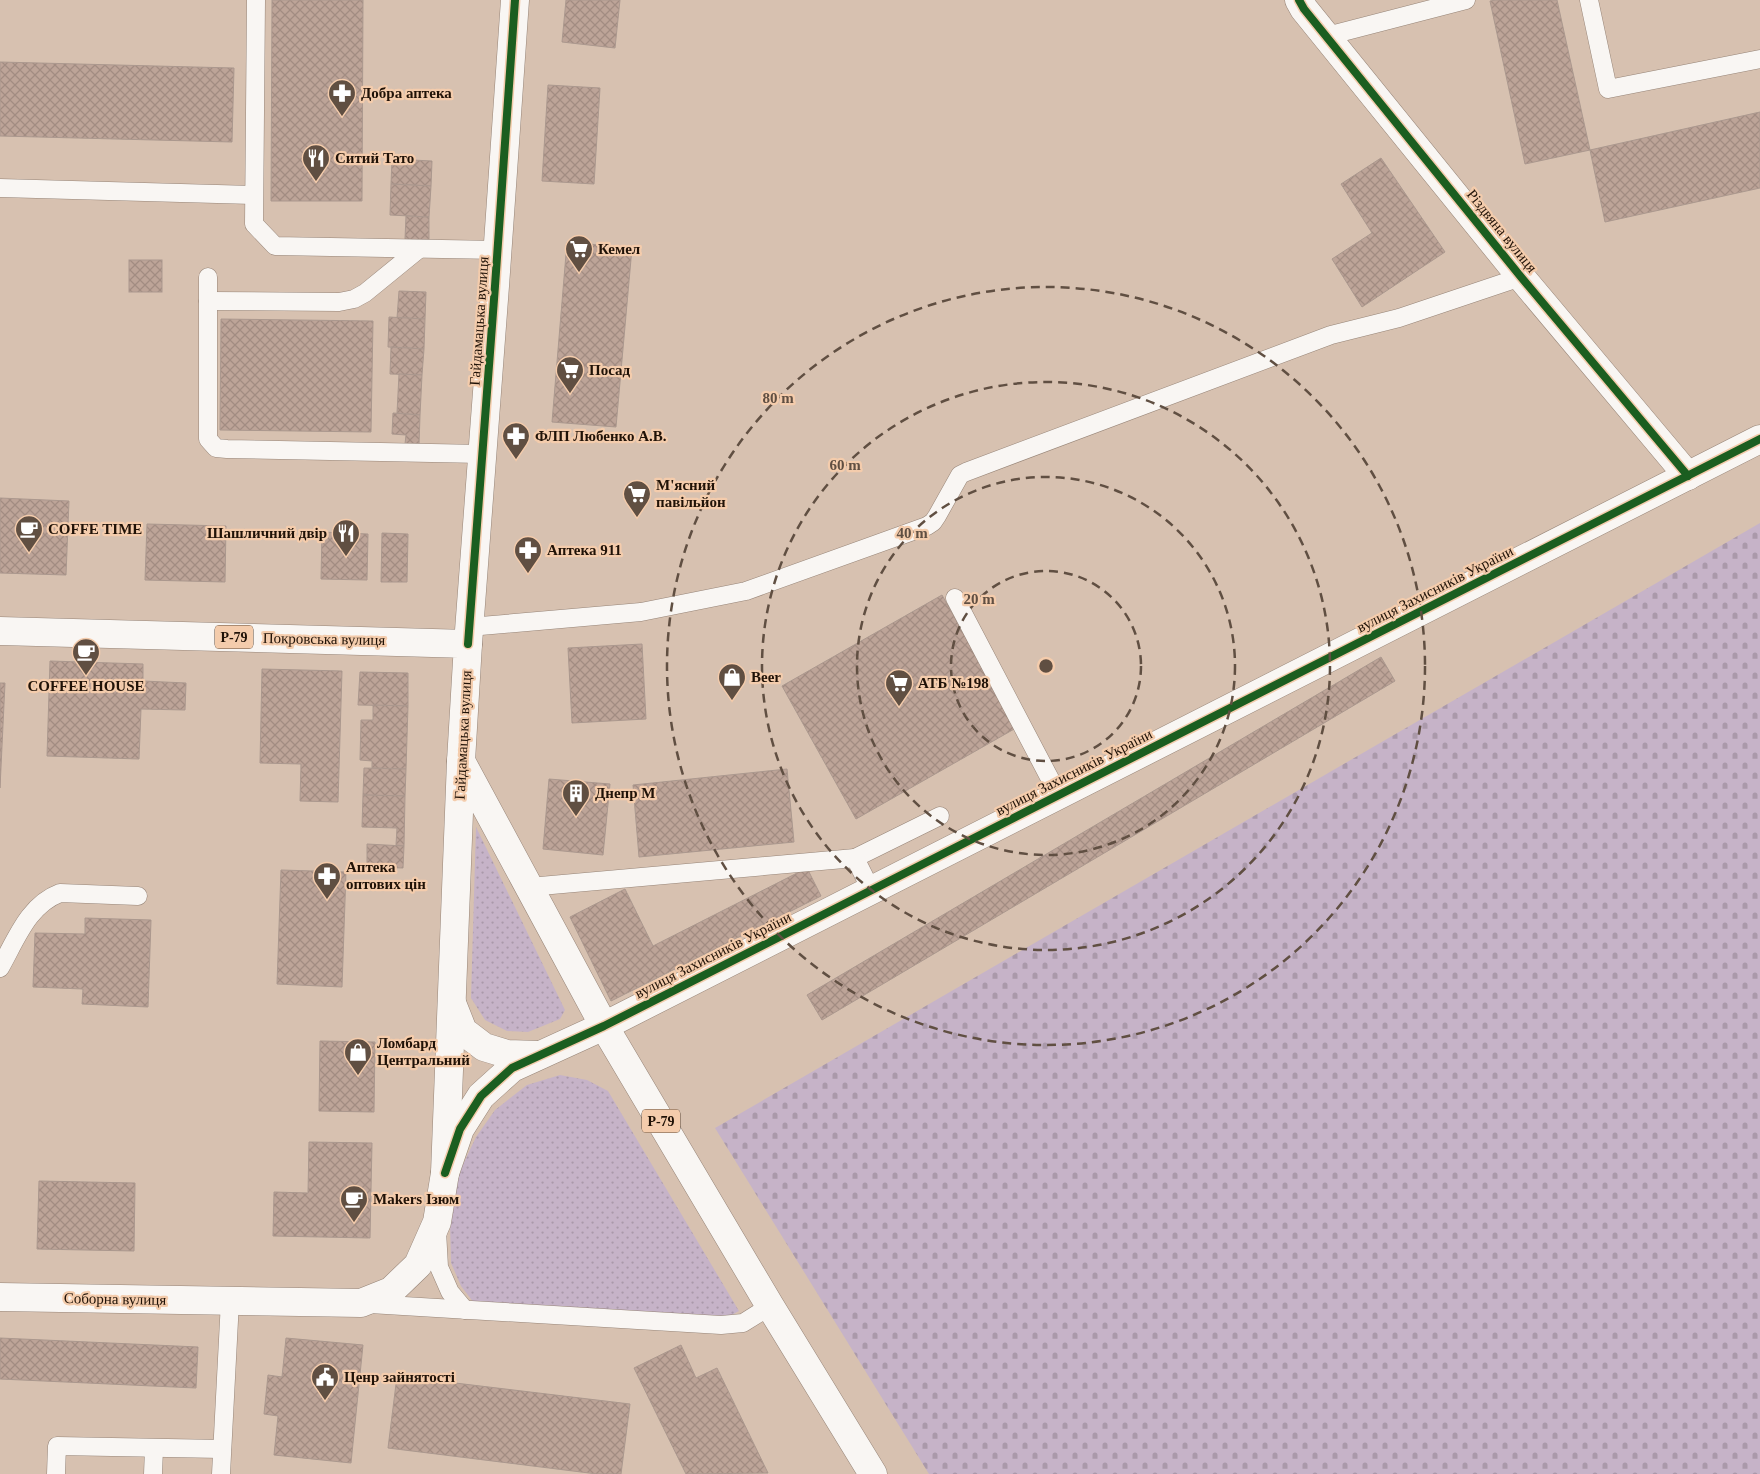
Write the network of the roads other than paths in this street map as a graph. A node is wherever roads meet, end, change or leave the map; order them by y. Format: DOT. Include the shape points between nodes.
graph roads {
  1 [pos="256,0"];
  2 [pos="515,0"];
  3 [pos="1298,0"];
  4 [pos="1466,0"];
  5 [pos="1589,0"];
  6 [pos="1326,36"];
  7 [pos="1760,59"];
  8 [pos="0,188"];
  9 [pos="253,195"];
  10 [pos="419,249"];
  11 [pos="498,250"];
  12 [pos="1521,277"];
  13 [pos="208,278"];
  14 [pos="208,301"];
  15 [pos="1760,438"];
  16 [pos="482,454"];
  17 [pos="1688,476"];
  18 [pos="955,598"];
  19 [pos="0,631"];
  20 [pos="468,636"];
  21 [pos="461,761"];
  22 [pos="1059,796"];
  23 [pos="940,816"];
  24 [pos="855,858"];
  25 [pos="529,887"];
  26 [pos="871,890"];
  27 [pos="138,896"];
  28 [pos="0,968"];
  29 [pos="452,1003"];
  30 [pos="604,1026"];
  31 [pos="540,1055"];
  32 [pos="445,1173"];
  33 [pos="437,1222"];
  34 [pos="0,1297"];
  35 [pos="230,1301"];
  36 [pos="359,1303"];
  37 [pos="770,1306"];
  38 [pos="465,1310"];
  39 [pos="154,1448"];
  40 [pos="222,1449"];
  41 [pos="56,1474"];
  42 [pos="153,1474"];
  43 [pos="221,1474"];
  44 [pos="873,1474"];
  1 -- 9 [label="lane"];
  2 -- 11 [label="street, Гайдамацька вулиця"];
  3 -- 6 [label="street, Різдвяна вулиця"];
  4 -- 6 [label="lane"];
  5 -- 7 [label="lane" via="1608,89"];
  6 -- 12 [label="street, Різдвяна вулиця"];
  8 -- 9 [label="lane"];
  9 -- 10 [label="lane" via="254,224 275,246"];
  10 -- 11 [label="lane"];
  10 -- 14 [label="lane" via="354,299 339,302"];
  11 -- 16 [label="street, Гайдамацька вулиця"];
  12 -- 17 [label="street, Різдвяна вулиця"];
  12 -- 20 [label="lane" via="1399,318 1331,336 966,472 960,475 937,516 927,526 746,592 641,612"];
  13 -- 14 [label="lane"];
  14 -- 16 [label="lane" via="208,439 216,448"];
  15 -- 17 [label="street, вулиця Захисників України"];
  16 -- 20 [label="street, Гайдамацька вулиця"];
  17 -- 22 [label="street, вулиця Захисників України"];
  18 -- 22 [label="lane" via="1037,762"];
  19 -- 20 [label="street, Покровська вулиця / Р-79"];
  20 -- 21 [label="street, Гайдамацька вулиця"];
  21 -- 25 [label="street, Р-79"];
  21 -- 29 [label="street, Гайдамацька вулиця"];
  22 -- 26 [label="street, вулиця Захисників України"];
  23 -- 24 [label="lane"];
  24 -- 25 [label="lane"];
  24 -- 26 [label="lane"];
  25 -- 30 [label="street, Р-79"];
  26 -- 30 [label="street, вулиця Захисників України"];
  27 -- 28 [label="lane" via="60,893 50,897 31,913"];
  29 -- 31 [label="street" via="463,1031 484,1047 508,1054"];
  29 -- 32 [label="street, Гайдамацька вулиця"];
  30 -- 31 [label="street, вулиця Захисників України"];
  30 -- 37 [label="street, Р-79"];
  31 -- 32 [label="street, вулиця Захисників України" via="512,1068 481,1096 460,1129"];
  32 -- 33 [label="street, Гайдамацька вулиця"];
  33 -- 36 [label="street, Гайдамацька вулиця" via="418,1265 392,1291"];
  33 -- 38 [label="lane" via="439,1267 450,1292"];
  34 -- 35 [label="street, Соборна вулиця"];
  35 -- 36 [label="street, Гайдамацька вулиця"];
  35 -- 40 [label="lane"];
  36 -- 38 [label="lane"];
  37 -- 38 [label="lane" via="743,1323 721,1325"];
  37 -- 44 [label="street, Р-79"];
  39 -- 40 [label="lane"];
  39 -- 41 [label="lane" via="57,1446"];
  39 -- 42 [label="lane"];
  40 -- 43 [label="lane"];
}
